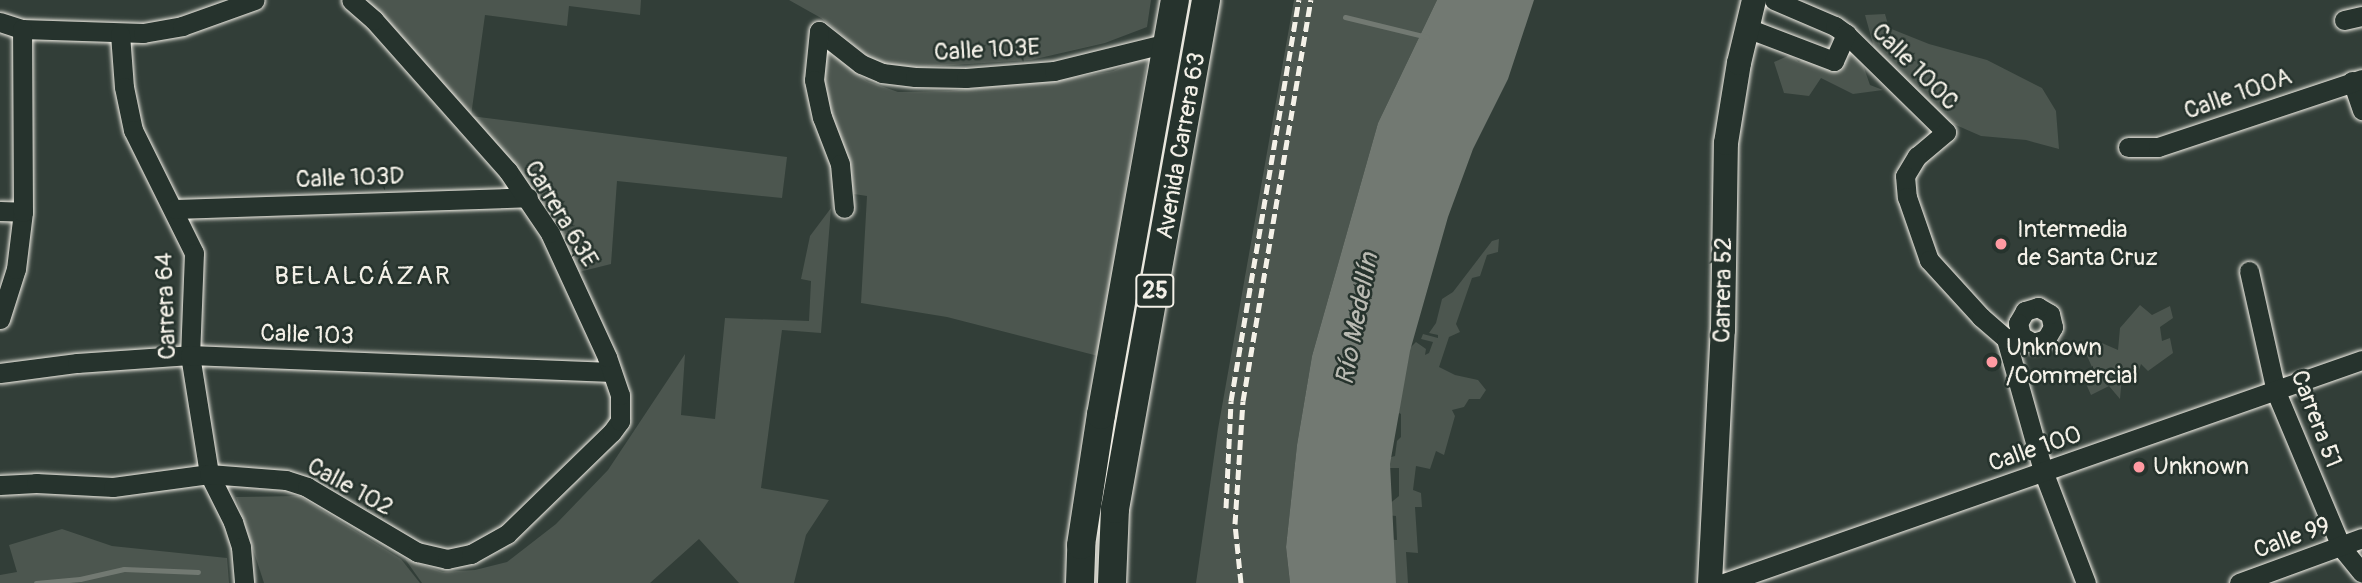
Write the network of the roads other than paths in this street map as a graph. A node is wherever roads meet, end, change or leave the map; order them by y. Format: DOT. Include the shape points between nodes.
graph roads {
  1 [pos="255,0"];
  2 [pos="351,0"];
  3 [pos="1175,0"];
  4 [pos="1206,0"];
  5 [pos="1754,0"];
  6 [pos="1774,0"];
  7 [pos="0,22"];
  8 [pos="1747,28"];
  9 [pos="22,29"];
  10 [pos="120,34"];
  11 [pos="1846,34"];
  12 [pos="1167,43"];
  13 [pos="2357,80"];
  14 [pos="2362,110"];
  15 [pos="2128,147"];
  16 [pos="528,197"];
  17 [pos="844,208"];
  18 [pos="174,209"];
  19 [pos="0,211"];
  20 [pos="23,212"];
  21 [pos="2249,271"];
  22 [pos="0,319"];
  23 [pos="190,355"];
  24 [pos="2362,360"];
  25 [pos="612,372"];
  26 [pos="0,373"];
  27 [pos="2276,392"];
  28 [pos="620,421"];
  29 [pos="2043,471"];
  30 [pos="209,474"];
  31 [pos="0,485"];
  32 [pos="2362,538"];
  33 [pos="2341,547"];
  34 [pos="2362,573"];
  35 [pos="244,583"];
  36 [pos="1080,583"];
  37 [pos="1112,583"];
  38 [pos="1710,583"];
  39 [pos="1724,583"];
  40 [pos="2086,583"];
  41 [pos="2239,583"];
  1 -- 10 [label="street" via="183,26"];
  2 -- 16 [label="street, Carrera 63E" via="374,20"];
  3 -- 12 [label="highway, Avenida Carrera 63 / 25"];
  4 -- 37 [label="highway, Avenida Carrera 63 / 25" via="1115,509"];
  5 -- 8 [label="main road, Carrera 52"];
  6 -- 11 [label="street, Calle 100C"];
  7 -- 9 [label="street"];
  8 -- 11 [label="street" via="1834,61"];
  8 -- 38 [label="main road, Carrera 52" via="1726,143 1723,343"];
  9 -- 10 [label="street"];
  9 -- 20 [label="street"];
  10 -- 18 [label="street, Carrera 64" via="133,130"];
  11 -- 29 [label="street, Calle 100C" via="1946,132 1917,156 1905,176 1907,197 1928,260 1981,317 2014,337"];
  12 -- 17 [label="street, Calle 103E" via="1054,71 915,78 861,64 819,31 814,80 840,164"];
  12 -- 36 [label="highway, Avenida Carrera 63 / 25" via="1101,415"];
  13 -- 14 [label="street"];
  13 -- 15 [label="street, Calle 100A" via="2158,147"];
  16 -- 18 [label="street, Calle 103D"];
  16 -- 25 [label="street, Carrera 63E" via="571,274"];
  18 -- 23 [label="street, Carrera 64" via="194,253"];
  19 -- 20 [label="street"];
  20 -- 22 [label="street" via="16,269"];
  21 -- 27 [label="street, Carrera 51"];
  23 -- 25 [label="street, Calle 103"];
  23 -- 26 [label="street, Calle 103"];
  23 -- 30 [label="street, Carrera 64"];
  24 -- 27 [label="street, Calle 100"];
  25 -- 28 [label="street, Carrera 63E" via="620,395"];
  27 -- 29 [label="street, Calle 100"];
  27 -- 33 [label="street, Carrera 51"];
  28 -- 30 [label="street, Calle 102" via="604,442 507,534 471,554 447,559 417,552 307,487 266,477"];
  29 -- 39 [label="street, Calle 100"];
  29 -- 40 [label="street"];
  30 -- 31 [label="street, Calle 102" via="113,487"];
  30 -- 35 [label="street, Carrera 64" via="233,522"];
  32 -- 33 [label="street, Calle 99"];
  33 -- 34 [label="street, Carrera 51"];
  33 -- 41 [label="street, Calle 99"];
}
